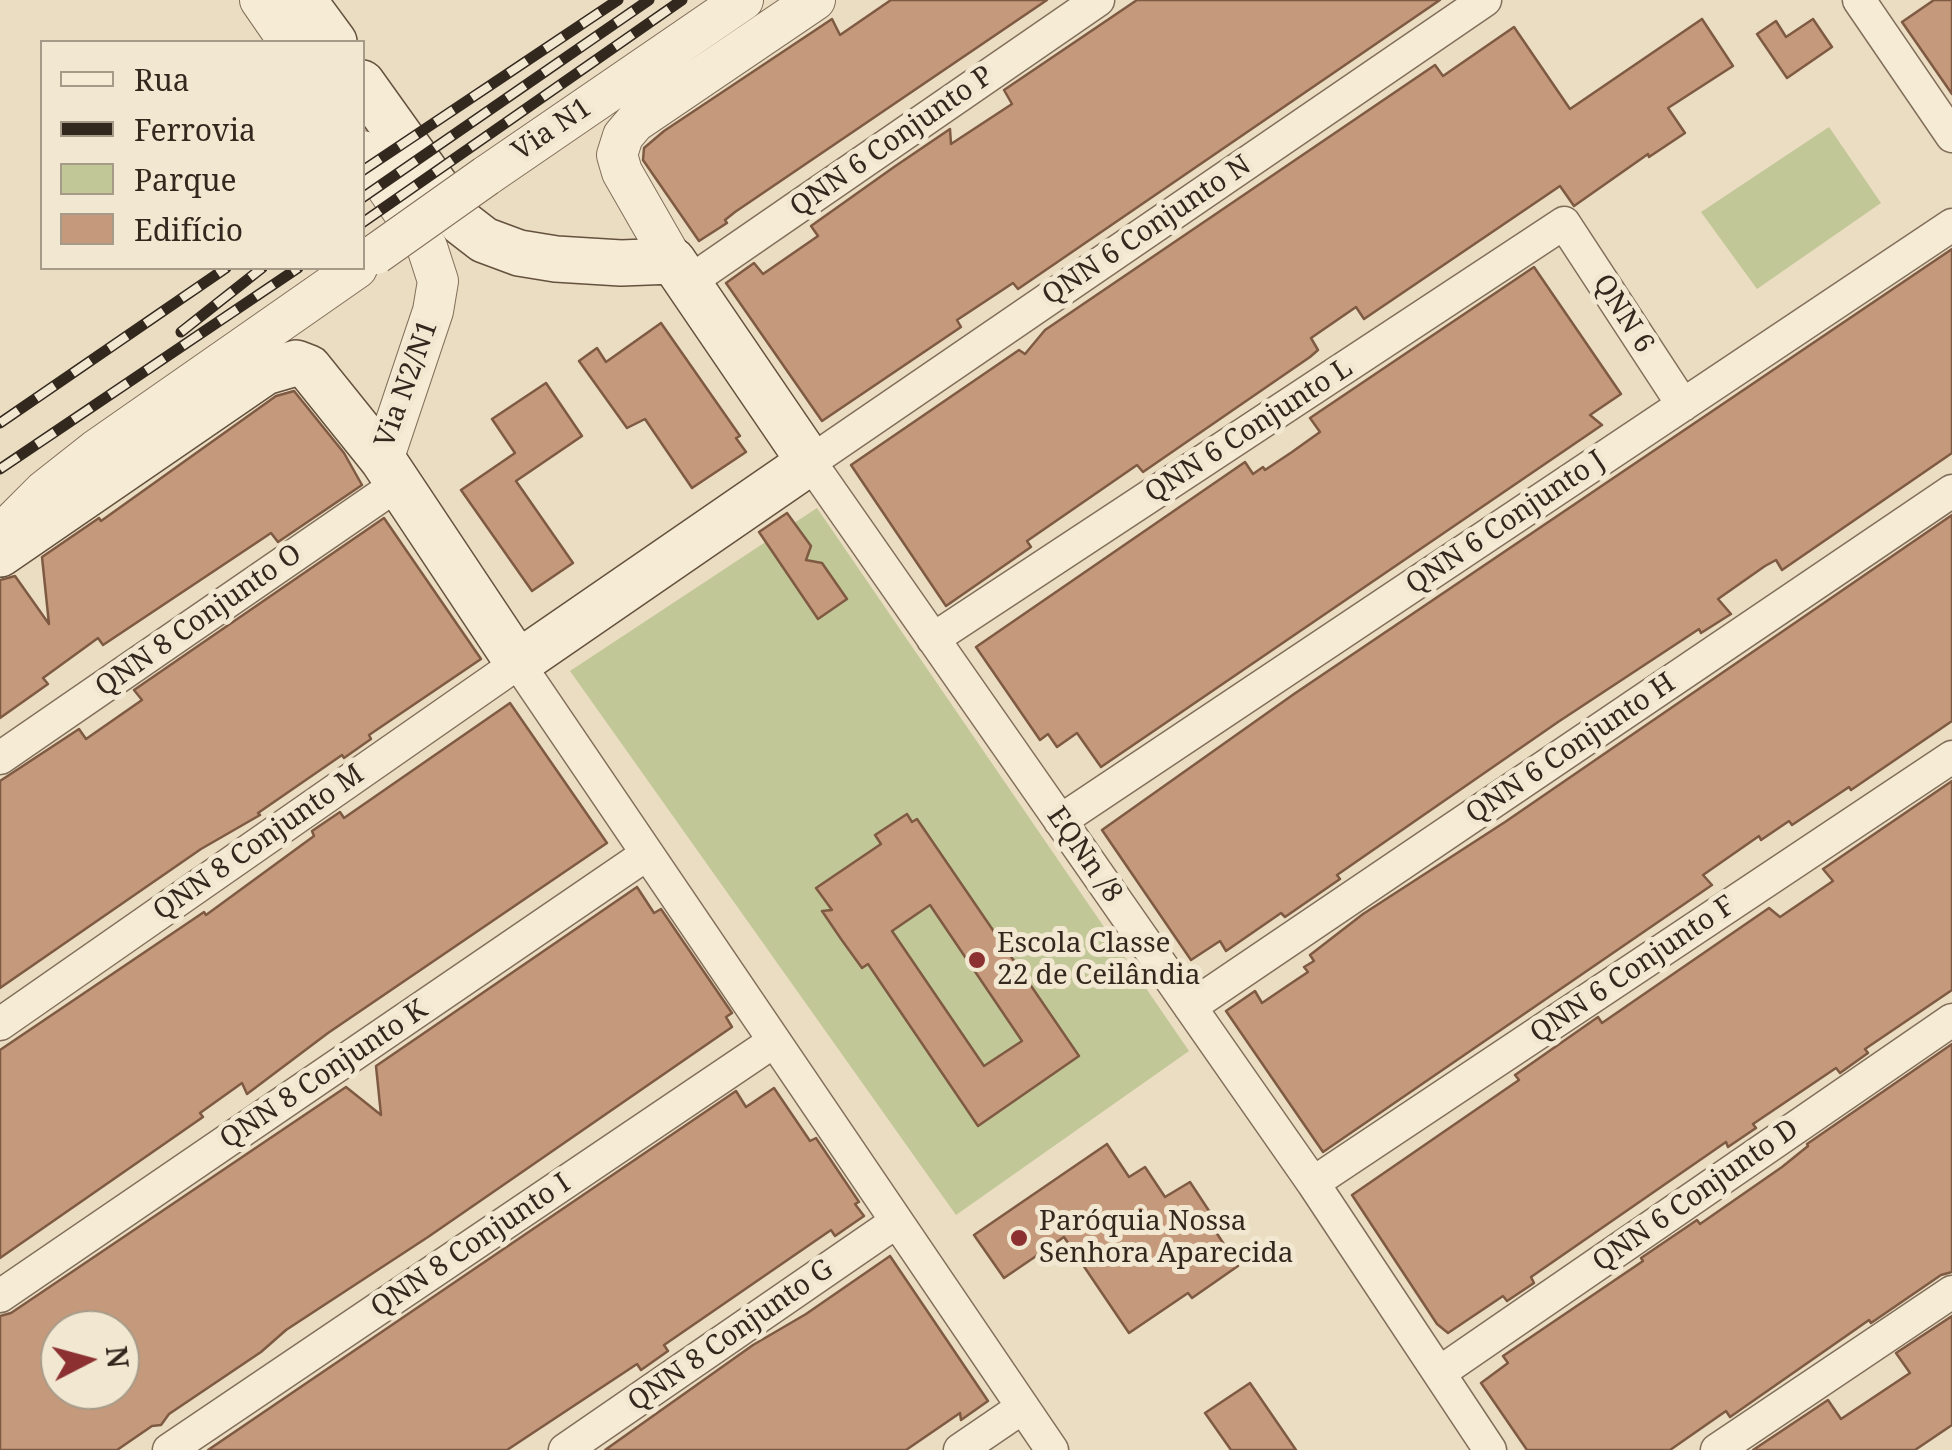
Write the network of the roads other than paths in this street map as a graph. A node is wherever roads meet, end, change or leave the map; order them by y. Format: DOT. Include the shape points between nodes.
graph roads {
  1 [pos="260,0"];
  2 [pos="304,0"];
  3 [pos="743,0"];
  4 [pos="815,0"];
  5 [pos="1098,0"];
  6 [pos="1485,0"];
  7 [pos="1869,3"];
  8 [pos="288,40"];
  9 [pos="333,40"];
  10 [pos="365,87"];
  11 [pos="1952,136"];
  12 [pos="365,155"];
  13 [pos="1564,222"];
  14 [pos="1952,224"];
  15 [pos="365,262"];
  16 [pos="354,270"];
  17 [pos="680,273"];
  18 [pos="1683,405"];
  19 [pos="810,462"];
  20 [pos="391,472"];
  21 [pos="1952,491"];
  22 [pos="0,535"];
  23 [pos="0,554"];
  24 [pos="934,638"];
  25 [pos="518,663"];
  26 [pos="1952,756"];
  27 [pos="0,758"];
  28 [pos="1060,821"];
  29 [pos="647,854"];
  30 [pos="1190,1007"];
  31 [pos="1952,1020"];
  32 [pos="0,1024"];
  33 [pos="774,1042"];
  34 [pos="1313,1183"];
  35 [pos="896,1222"];
  36 [pos="1952,1292"];
  37 [pos="0,1296"];
  38 [pos="1439,1373"];
  39 [pos="1022,1407"];
  40 [pos="169,1450"];
  41 [pos="565,1450"];
  42 [pos="960,1450"];
  43 [pos="1052,1450"];
  44 [pos="1490,1450"];
  45 [pos="1717,1450"];
  1 -- 8 [label="street"];
  2 -- 9 [label="main road"];
  3 -- 15 [label="street, Via N1, bridge"];
  4 -- 17 [label="street" via="634,122 623,136 617,155 622,172"];
  5 -- 17 [label="street, QNN 6 Conjunto P"];
  6 -- 19 [label="street, QNN 6 Conjunto N"];
  7 -- 11 [label="street"];
  10 -- 17 [label="main road" via="462,223 484,240 519,253"];
  12 -- 20 [label="street, Via N2/N1" via="428,247 438,282"];
  13 -- 18 [label="street, QNN 6"];
  13 -- 24 [label="street, QNN 6 Conjunto L"];
  14 -- 18 [label="street, QNN 6 Conjunto J"];
  16 -- 22 [label="street, Via N1" via="96,450"];
  17 -- 19 [label="main road"];
  18 -- 28 [label="street, QNN 6 Conjunto J"];
  19 -- 24 [label="street, EQNn /8"];
  19 -- 25 [label="main road"];
  20 -- 23 [label="main road, Via N2/N1" via="310,368 282,365"];
  20 -- 25 [label="main road"];
  20 -- 27 [label="street, QNN 8 Conjunto O"];
  21 -- 30 [label="street, QNN 6 Conjunto H"];
  24 -- 28 [label="street, EQNn /8"];
  25 -- 29 [label="street"];
  25 -- 32 [label="street, QNN 8 Conjunto M"];
  26 -- 34 [label="street, QNN 6 Conjunto F"];
  28 -- 30 [label="street, EQNn /8"];
  29 -- 33 [label="street"];
  29 -- 37 [label="street, QNN 8 Conjunto K"];
  30 -- 34 [label="street, EQNn /8"];
  31 -- 38 [label="street, QNN 6 Conjunto D"];
  33 -- 35 [label="street"];
  33 -- 40 [label="street, QNN 8 Conjunto I"];
  34 -- 38 [label="street, EQNn /8"];
  35 -- 39 [label="street"];
  35 -- 41 [label="street, QNN 8 Conjunto G"];
  36 -- 45 [label="street"];
  38 -- 44 [label="street, EQNn /8"];
  39 -- 42 [label="street"];
  39 -- 43 [label="street"];
}
